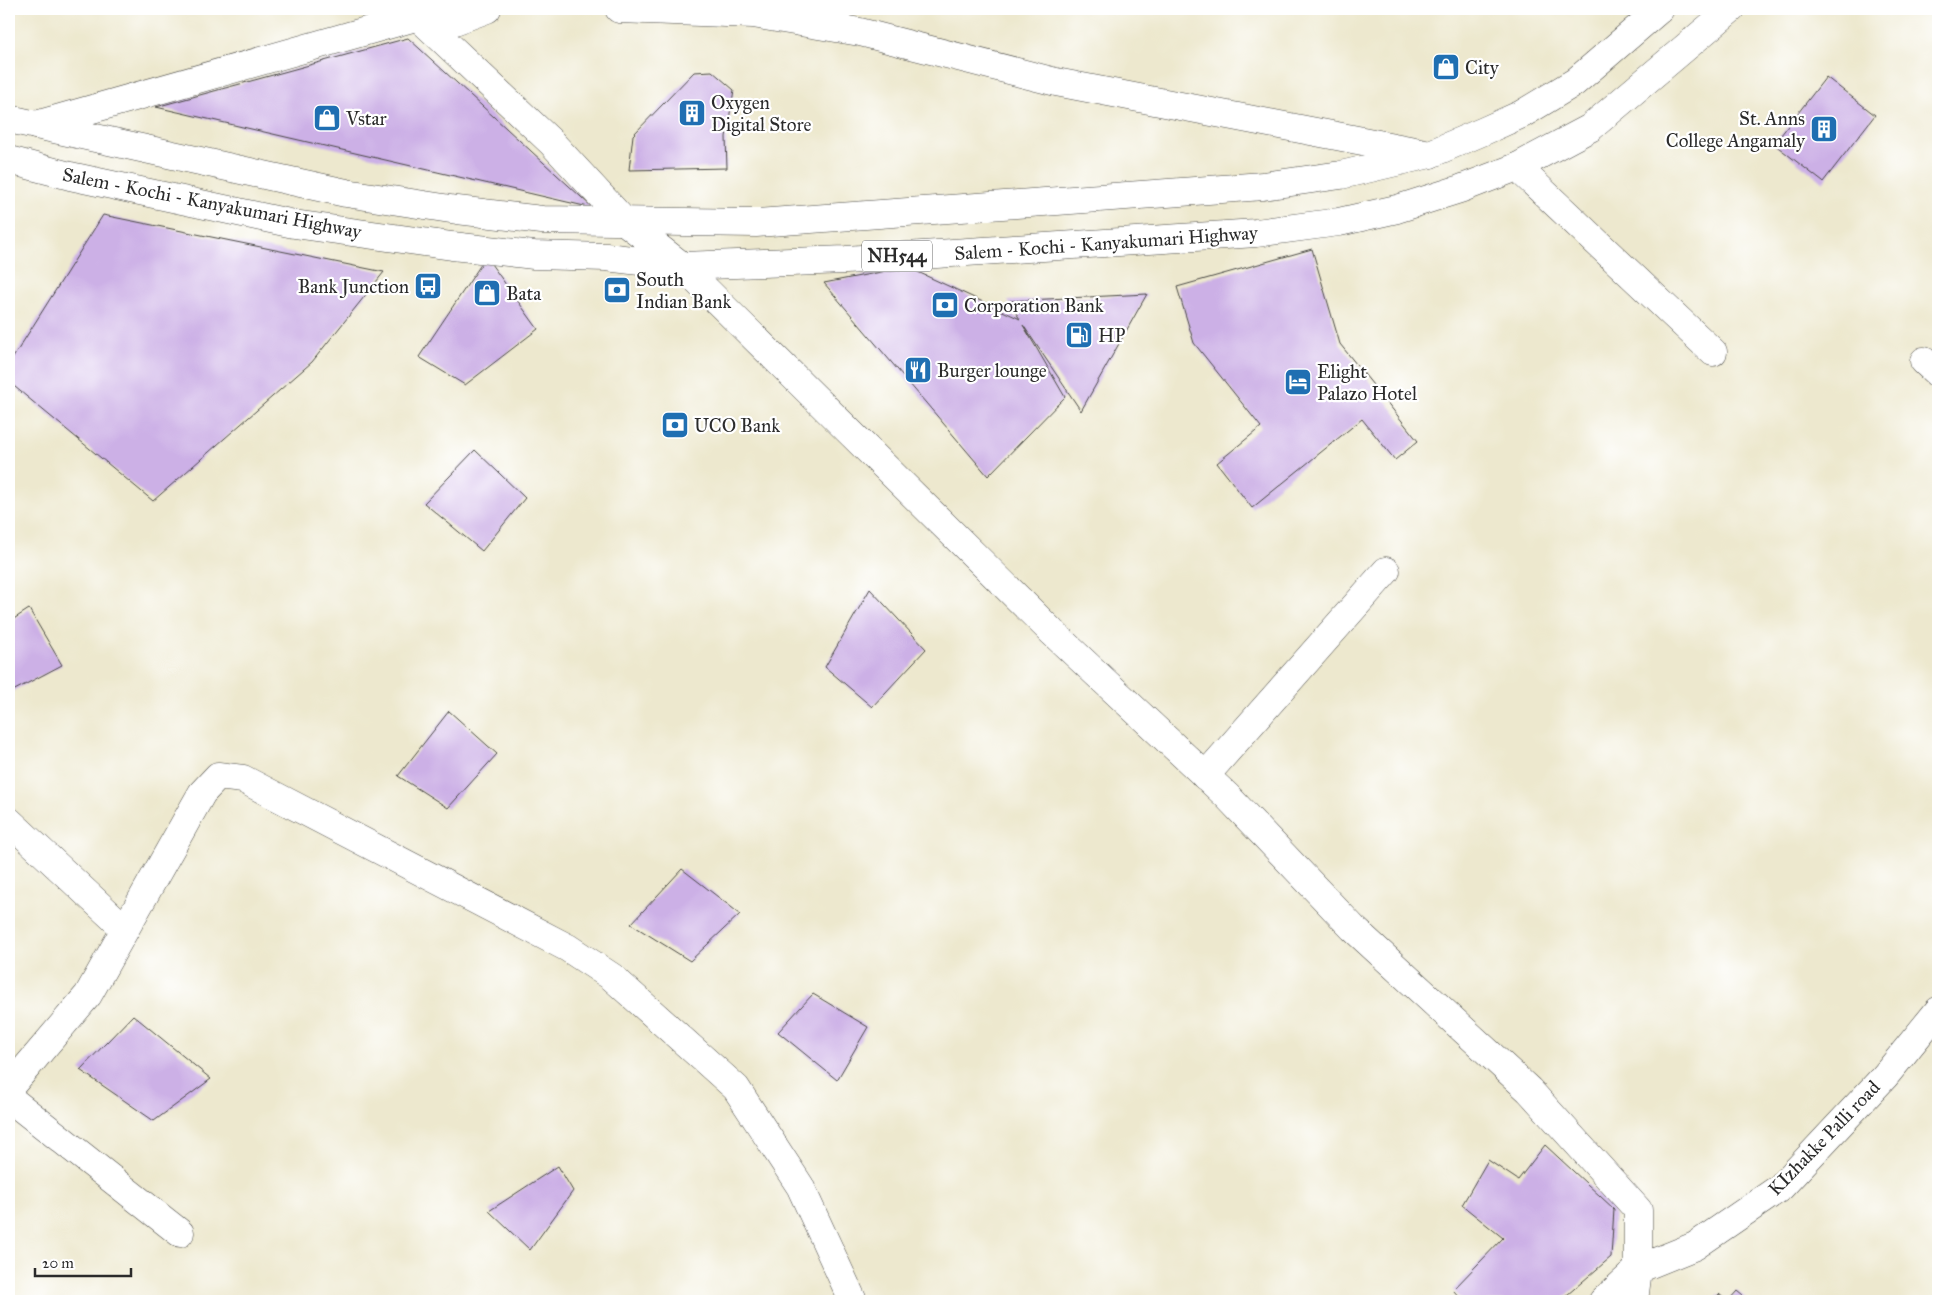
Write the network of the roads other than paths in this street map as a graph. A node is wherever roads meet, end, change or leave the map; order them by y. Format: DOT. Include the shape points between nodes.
graph roads {
  1 [pos="487,9"];
  2 [pos="619,9"];
  3 [pos="1660,9"];
  4 [pos="1731,9"];
  5 [pos="675,10"];
  6 [pos="421,18"];
  7 [pos="9,119"];
  8 [pos="36,125"];
  9 [pos="1430,154"];
  10 [pos="9,160"];
  11 [pos="1517,167"];
  12 [pos="624,220"];
  13 [pos="682,266"];
  14 [pos="1713,352"];
  15 [pos="1386,571"];
  16 [pos="1205,776"];
  17 [pos="9,821"];
  18 [pos="125,929"];
  19 [pos="1938,1011"];
  20 [pos="9,1088"];
  21 [pos="9,1098"];
  22 [pos="180,1233"];
  23 [pos="1638,1270"];
  24 [pos="853,1301"];
  25 [pos="1603,1301"];
  26 [pos="1634,1301"];
  1 -- 6 [label="main road"];
  2 -- 5 [label="main road"];
  3 -- 9 [label="main road, Salem - Kochi - Kanyakumari Highway / NH544" via="1575,82 1522,114"];
  4 -- 11 [label="main road, Salem - Kochi - Kanyakumari Highway / NH544" via="1590,128"];
  5 -- 9 [label="main road" via="753,14 860,32 1056,82"];
  6 -- 8 [label="main road"];
  6 -- 12 [label="main road" via="550,142"];
  7 -- 8 [label="main road, Salem - Kochi - Kanyakumari Highway / NH544"];
  8 -- 12 [label="main road, Salem - Kochi - Kanyakumari Highway / NH544" via="346,193 542,220"];
  9 -- 12 [label="main road, Salem - Kochi - Kanyakumari Highway / NH544" via="1341,175 1175,194 756,223"];
  10 -- 13 [label="main road, Salem - Kochi - Kanyakumari Highway / NH544" via="294,224 534,255 606,257"];
  11 -- 13 [label="main road, Salem - Kochi - Kanyakumari Highway / NH544" via="1397,208 1339,222 1256,234 846,260"];
  11 -- 14 [label="main road"];
  12 -- 13 [label="main road"];
  13 -- 16 [label="main road" via="1052,632"];
  15 -- 16 [label="main road"];
  16 -- 23 [label="main road" via="1354,928 1529,1090 1638,1210"];
  17 -- 18 [label="main road"];
  18 -- 20 [label="main road" via="88,995"];
  18 -- 24 [label="main road" via="202,792 218,776 243,779 568,948 612,977 736,1088 800,1186"];
  19 -- 23 [label="main road, KIzhakke Palli road" via="1885,1076 1781,1187 1695,1246"];
  21 -- 22 [label="main road"];
  23 -- 25 [label="main road, KIzhakke Palli road"];
  23 -- 26 [label="main road"];
}
